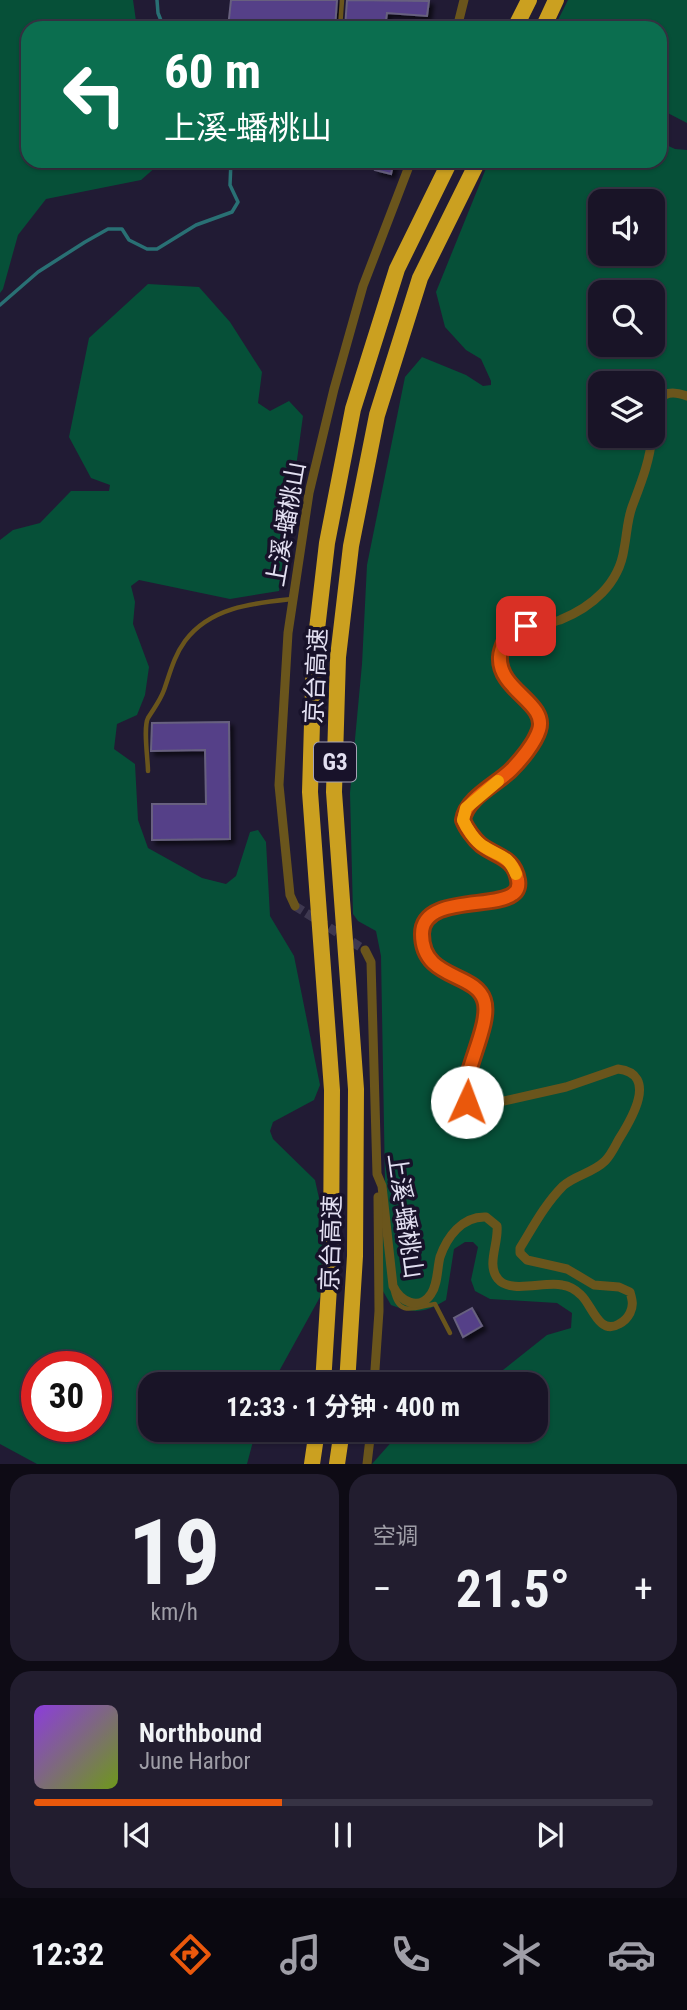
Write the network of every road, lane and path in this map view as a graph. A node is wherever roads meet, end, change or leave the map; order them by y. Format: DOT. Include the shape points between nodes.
graph roads {
  1 [pos="342,0"];
  2 [pos="464,0"];
  3 [pos="529,0"];
  4 [pos="556,0"];
  5 [pos="340,21"];
  6 [pos="459,21"];
  7 [pos="518,21"];
  8 [pos="546,21"];
  9 [pos="408,168"];
  10 [pos="447,168"];
  11 [pos="475,168"];
  12 [pos="665,396"];
  13 [pos="687,396"];
  14 [pos="650,448"];
  15 [pos="293,599"];
  16 [pos="148,771"];
  17 [pos="295,906"];
  18 [pos="365,950"];
  19 [pos="377,1174"];
  20 [pos="393,1286"];
  21 [pos="450,1333"];
  22 [pos="324,1372"];
  23 [pos="349,1372"];
  24 [pos="375,1372"];
  25 [pos="315,1442"];
  26 [pos="340,1442"];
  27 [pos="370,1442"];
  28 [pos="312,1464"];
  29 [pos="337,1464"];
  30 [pos="367,1464"];
  1 -- 5 [label="lane"];
  2 -- 6 [label="street"];
  3 -- 7 [label="highway"];
  4 -- 8 [label="highway"];
  9 -- 15 [label="street, 上溪-蟠桃山" via="363,286 334,389 309,493"];
  10 -- 22 [label="highway, 京台高速 / G3" via="397,269 353,409 327,543 314,655 310,792 331,1090 331,1255"];
  11 -- 23 [label="highway, 京台高速 / G3" via="420,278 377,415 351,547 338,657 334,792 356,1089"];
  12 -- 13 [label="street, 上溪-蟠桃山" via="674,392"];
  14 -- 20 [label="street, 上溪-蟠桃山" via="625,531 617,576 601,595 573,613 540,626 517,627 503,645 504,676 538,711 540,727 512,769 466,808 463,820 481,845 512,863 518,889 505,898 443,910 426,922 422,932 429,959 481,993 485,1001 484,1024 466,1075 467,1102 478,1107 618,1069 636,1079 637,1109 606,1160 564,1185 520,1248 527,1260 567,1269 594,1285 629,1292 633,1302 630,1313 615,1327 607,1327 572,1288 503,1284 496,1278 493,1260 497,1226 485,1217 469,1219 455,1230 440,1257 435,1285 427,1298 403,1301"];
  15 -- 16 [label="lane" via="225,611 185,641 147,720"];
  15 -- 17 [label="street, 上溪-蟠桃山" via="279,785 289,895"];
  18 -- 19 [label="street, 上溪-蟠桃山" via="372,962"];
  19 -- 20 [label="street, 上溪-蟠桃山"];
  19 -- 24 [label="street" via="379,1311"];
  20 -- 21 [label="lane" via="397,1303 405,1308 435,1304"];
  25 -- 28 [label="highway"];
  26 -- 29 [label="highway"];
  27 -- 30 [label="street"];
}
